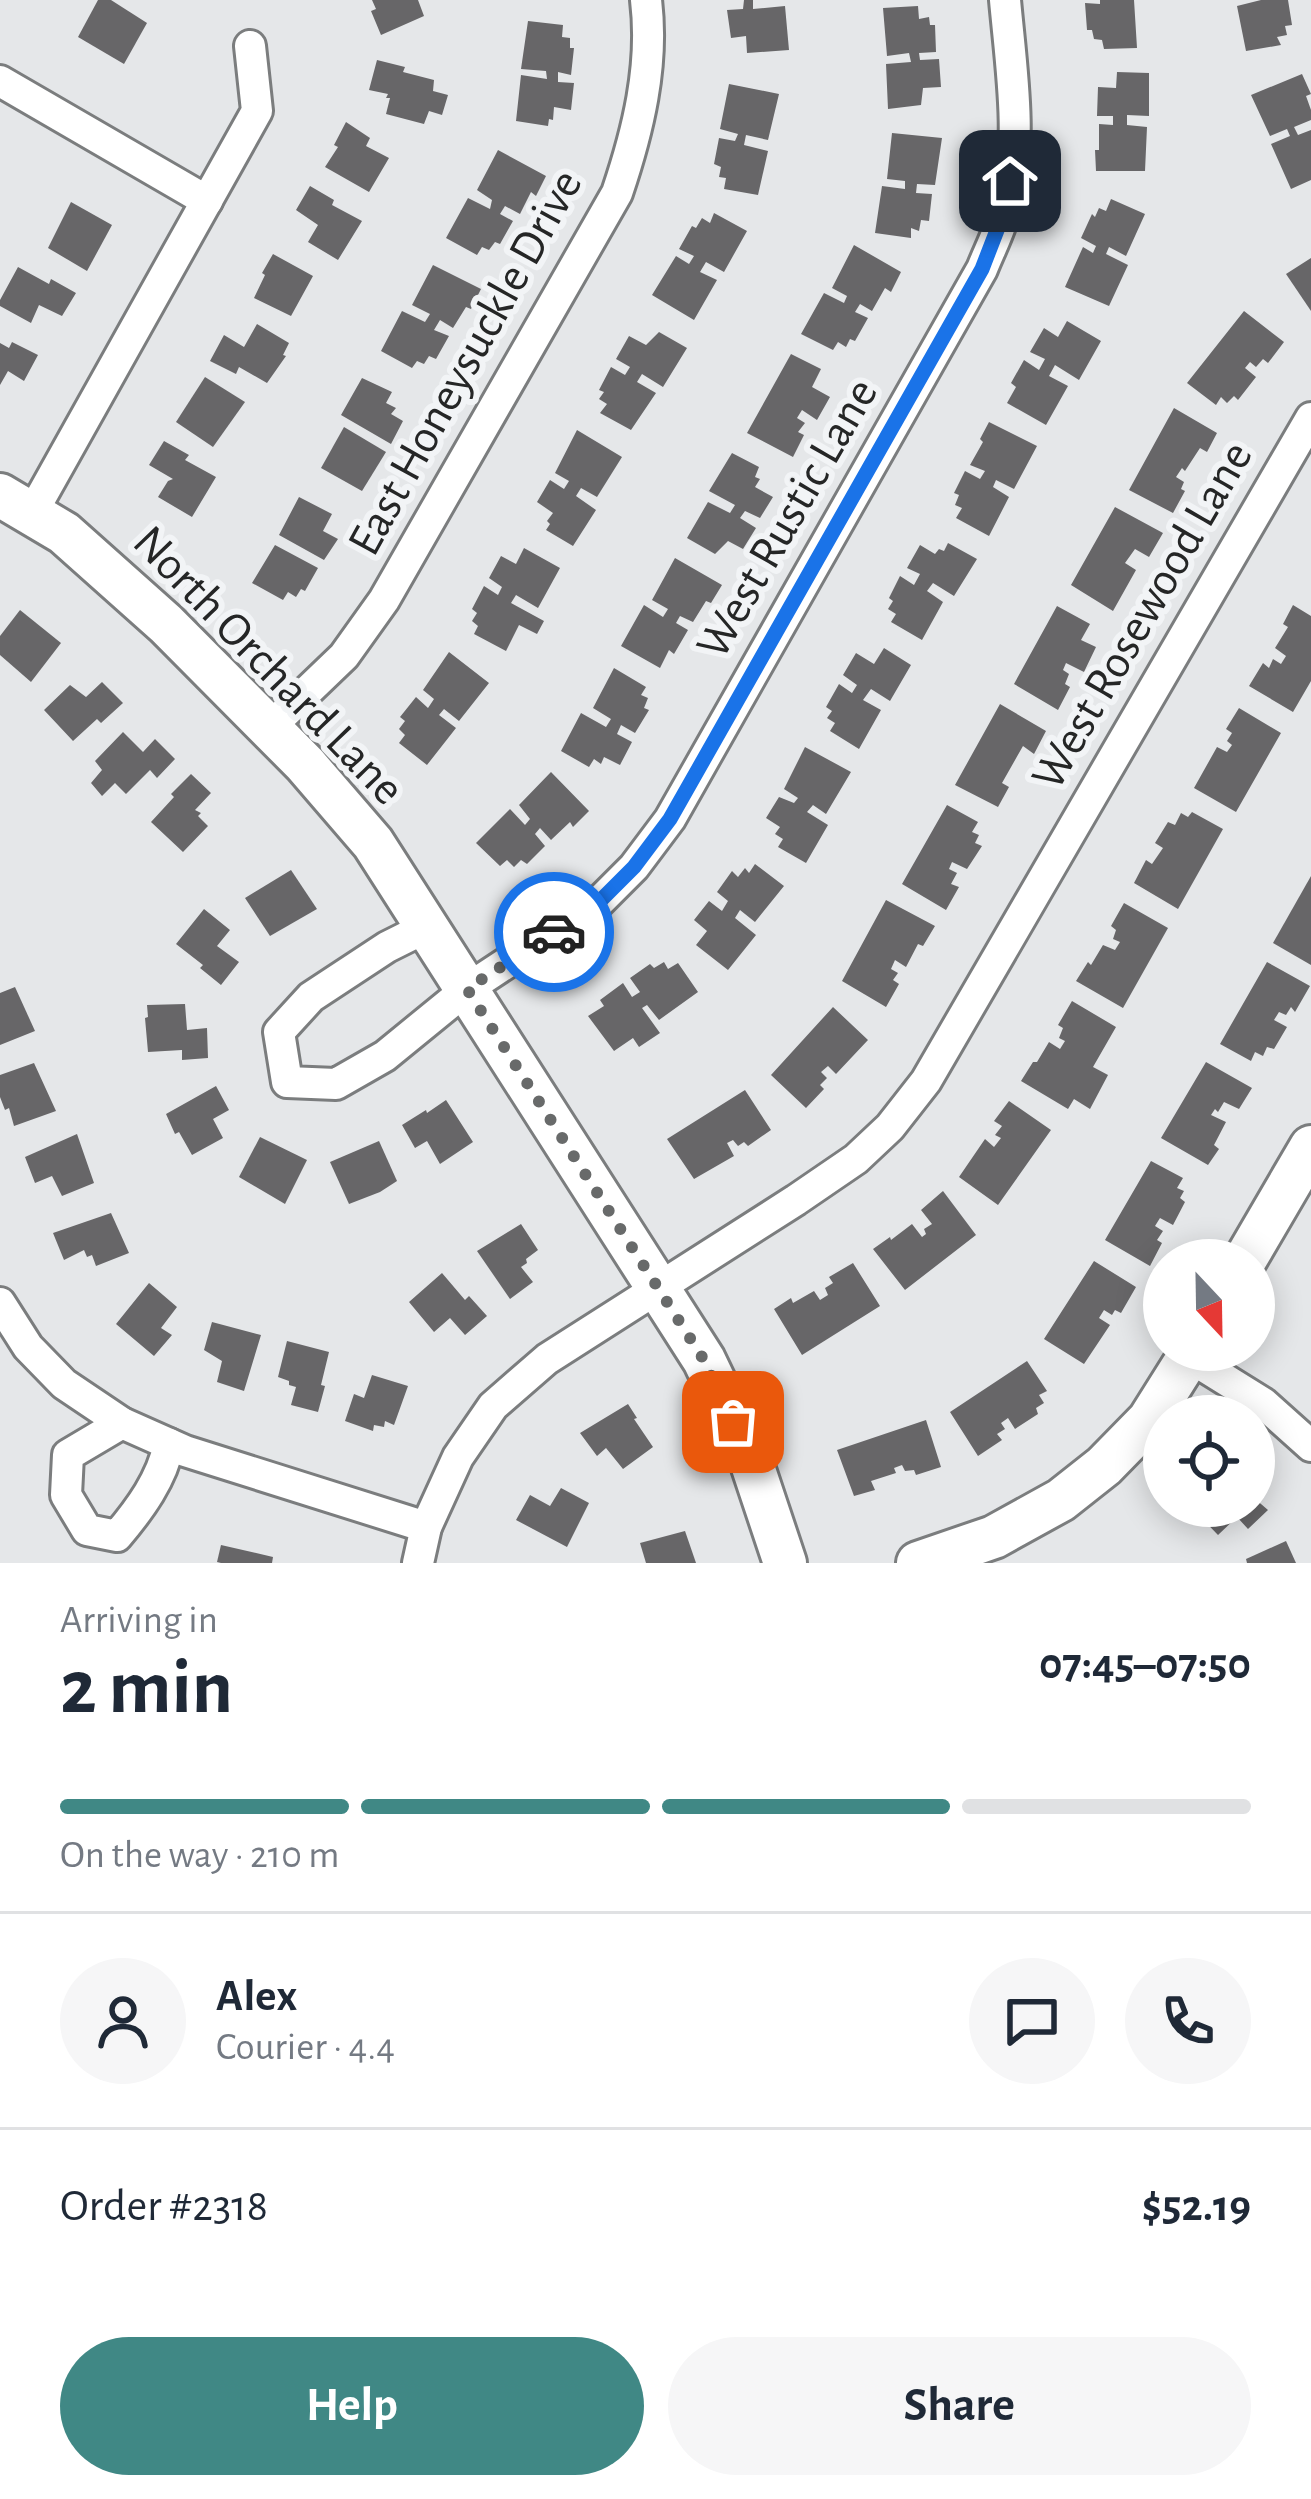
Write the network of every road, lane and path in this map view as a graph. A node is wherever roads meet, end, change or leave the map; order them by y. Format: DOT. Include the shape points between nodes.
graph roads {
  1 [pos="646,0"];
  2 [pos="1005,0"];
  3 [pos="250,46"];
  4 [pos="0,81"];
  5 [pos="207,201"];
  6 [pos="1311,418"];
  7 [pos="16,504"];
  8 [pos="269,728"];
  9 [pos="427,927"];
  10 [pos="467,989"];
  11 [pos="1311,1147"];
  12 [pos="1257,1239"];
  13 [pos="658,1288"];
  14 [pos="0,1303"];
  15 [pos="1180,1371"];
  16 [pos="1217,1371"];
  17 [pos="122,1423"];
  18 [pos="169,1444"];
  19 [pos="1311,1446"];
  20 [pos="425,1526"];
  21 [pos="418,1563"];
  22 [pos="785,1563"];
  23 [pos="918,1563"];
  1 -- 8 [label="street, East Honeysuckle Drive" via="646,81 617,193 384,600 344,656"];
  2 -- 10 [label="street, West Rustic Lane" via="1012,154 1006,207 982,269 670,819 599,902"];
  3 -- 5 [label="street" via="257,111"];
  4 -- 5 [label="street"];
  5 -- 7 [label="street"];
  6 -- 13 [label="street, West Rosewood Lane" via="926,1081 856,1159"];
  7 -- 8 [label="street, North Orchard Lane" via="64,533"];
  8 -- 9 [label="street, North Orchard Lane" via="373,843"];
  9 -- 10 [label="street, North Orchard Lane"];
  9 -- 10 [label="street, West Rustic Lane" via="311,997 279,1032 287,1082 336,1084 385,1056"];
  10 -- 13 [label="street, North Orchard Lane"];
  11 -- 12 [label="street"];
  13 -- 20 [label="street, West Rosewood Lane" via="547,1359 493,1406"];
  13 -- 22 [label="street, North Orchard Lane" via="748,1452"];
  14 -- 17 [label="street" via="64,1384"];
  15 -- 23 [label="street" via="1149,1420 1061,1500 994,1537"];
  16 -- 19 [label="street"];
  17 -- 18 [label="street"];
  17 -- 18 [label="street" via="68,1455 67,1495 87,1530 117,1536 142,1506"];
  18 -- 20 [label="street"];
  20 -- 21 [label="street, West Rosewood Lane"];
}
